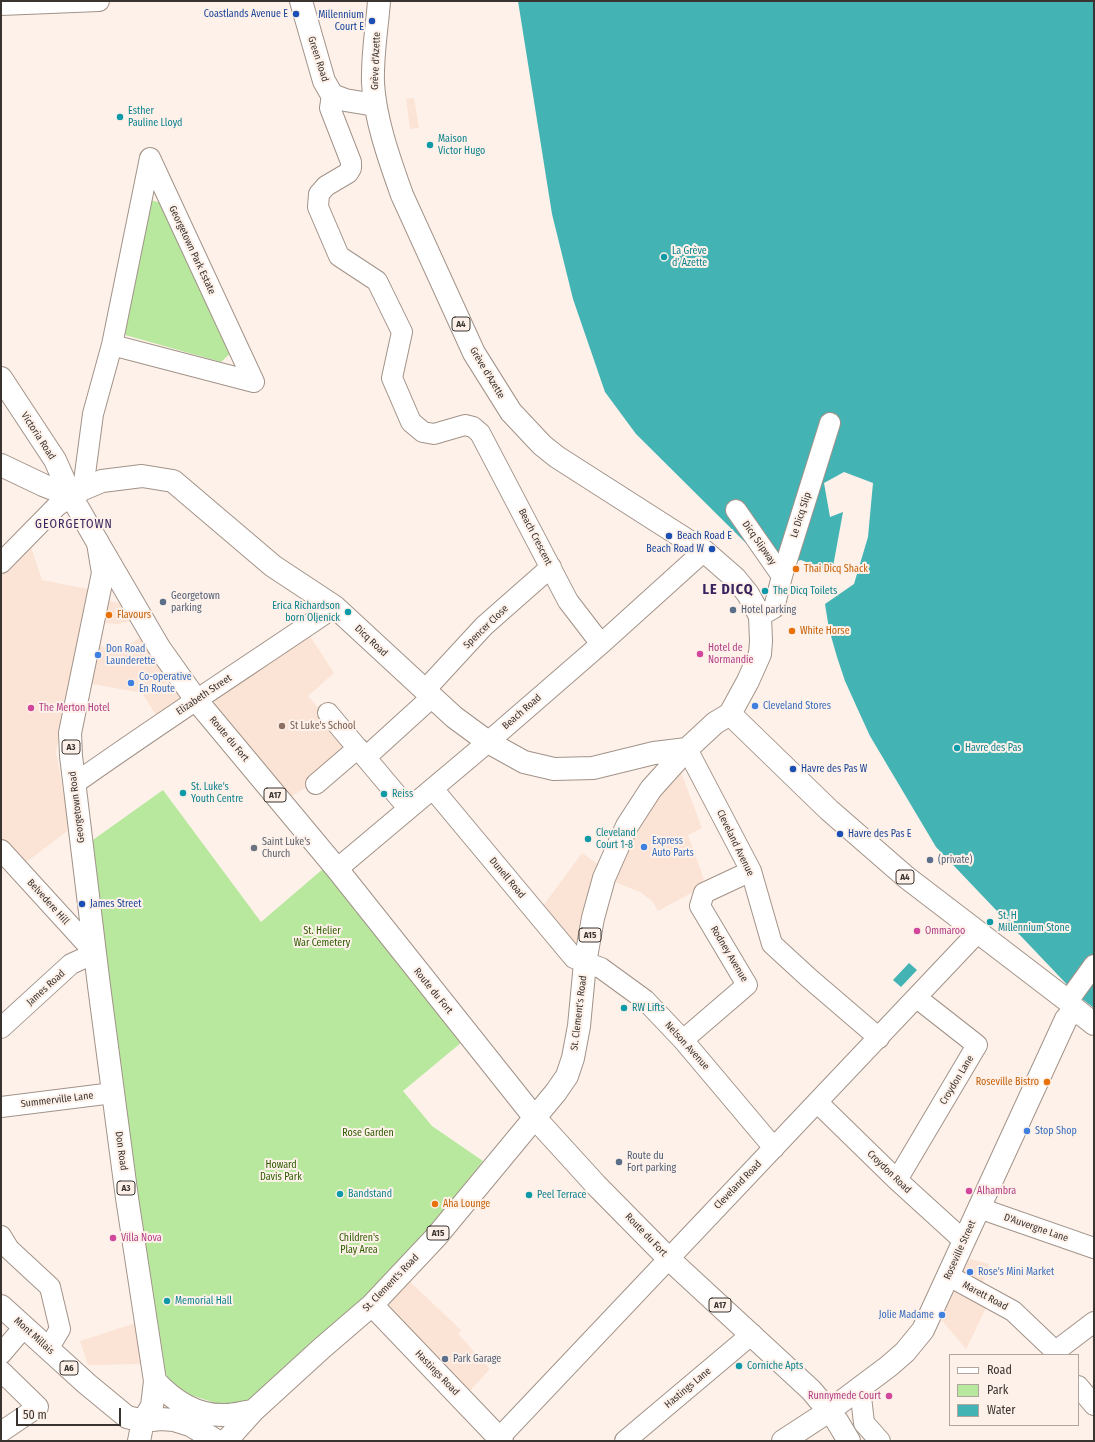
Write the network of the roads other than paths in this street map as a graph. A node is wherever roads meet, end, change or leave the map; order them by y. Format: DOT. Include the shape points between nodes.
graph roads {
  1 [pos="99,1"];
  2 [pos="301,1"];
  3 [pos="379,1"];
  4 [pos="1,5"];
  5 [pos="332,95"];
  6 [pos="376,105"];
  7 [pos="112,345"];
  8 [pos="1,378"];
  9 [pos="830,423"];
  10 [pos="1,465"];
  11 [pos="77,493"];
  12 [pos="736,510"];
  13 [pos="98,543"];
  14 [pos="704,551"];
  15 [pos="1,563"];
  16 [pos="550,567"];
  17 [pos="782,576"];
  18 [pos="335,607"];
  19 [pos="767,612"];
  20 [pos="761,641"];
  21 [pos="600,644"];
  22 [pos="428,694"];
  23 [pos="197,701"];
  24 [pos="328,713"];
  25 [pos="730,714"];
  26 [pos="488,742"];
  27 [pos="687,749"];
  28 [pos="362,753"];
  29 [pos="74,784"];
  30 [pos="316,784"];
  31 [pos="433,789"];
  32 [pos="408,808"];
  33 [pos="1,850"];
  34 [pos="337,869"];
  35 [pos="751,871"];
  36 [pos="978,932"];
  37 [pos="95,953"];
  38 [pos="585,963"];
  39 [pos="1094,965"];
  40 [pos="917,998"];
  41 [pos="1071,1005"];
  42 [pos="1094,1024"];
  43 [pos="1,1028"];
  44 [pos="879,1038"];
  45 [pos="683,1040"];
  46 [pos="113,1093"];
  47 [pos="817,1102"];
  48 [pos="1,1107"];
  49 [pos="535,1118"];
  50 [pos="774,1148"];
  51 [pos="896,1180"];
  52 [pos="979,1208"];
  53 [pos="1,1236"];
  54 [pos="964,1241"];
  55 [pos="1094,1248"];
  56 [pos="669,1259"];
  57 [pos="949,1276"];
  58 [pos="372,1305"];
  59 [pos="1,1306"];
  60 [pos="1094,1322"];
  61 [pos="24,1327"];
  62 [pos="752,1334"];
  63 [pos="48,1349"];
  64 [pos="1054,1352"];
  65 [pos="1,1354"];
  66 [pos="1,1371"];
  67 [pos="155,1381"];
  68 [pos="1079,1387"];
  69 [pos="858,1389"];
  70 [pos="1094,1405"];
  71 [pos="253,1411"];
  72 [pos="829,1411"];
  73 [pos="141,1431"];
  74 [pos="1,1432"];
  75 [pos="501,1440"];
  76 [pos="217,1441"];
  77 [pos="226,1441"];
  78 [pos="625,1441"];
  79 [pos="783,1441"];
  80 [pos="849,1441"];
  81 [pos="880,1441"];
  1 -- 4 [label="street"];
  2 -- 5 [label="main road, Green Road" via="322,73"];
  3 -- 6 [label="main road, Grève d'Azette / A4" via="373,84"];
  5 -- 6 [label="main road, Green Road" via="344,100"];
  5 -- 16 [label="street, Beach Crescent" via="330,108 351,162 348,173 326,186 319,194 318,207 339,256 377,281 402,332 392,378 411,422 422,432 434,434 465,425 480,433"];
  6 -- 14 [label="main road, Grève d'Azette / A4" via="402,196 474,353 512,412 542,445 558,457"];
  7 -- 7 [label="street, Georgetown Park Estate" via="254,382 150,158 122,298"];
  7 -- 11 [label="street, Georgetown Park Estate" via="93,414"];
  8 -- 11 [label="main road, Victoria Road"];
  9 -- 17 [label="street, Le Dicq Slip"];
  10 -- 11 [label="main road" via="42,485"];
  11 -- 13 [label="main road, Route du Fort / A3"];
  11 -- 15 [label="street" via="57,506"];
  11 -- 18 [label="main road, Dicq Road" via="102,481 142,476 174,481 273,566"];
  12 -- 17 [label="street, Dicq Slipway"];
  13 -- 23 [label="main road, Route du Fort / A17" via="160,648"];
  13 -- 29 [label="main road, Georgetown Road / A3" via="103,573 70,733"];
  14 -- 19 [label="main road, Grève d'Azette / A4" via="735,578"];
  14 -- 21 [label="street, Beach Road"];
  16 -- 21 [label="street, Beach Crescent" via="568,601"];
  16 -- 22 [label="street, Spencer Close" via="484,626"];
  17 -- 19 [label="street, Le Dicq Slip"];
  18 -- 22 [label="main road, Dicq Road"];
  18 -- 23 [label="street, Elizabeth Street"];
  19 -- 20 [label="main road, Grève d'Azette / A4"];
  20 -- 25 [label="main road, St. Clement's Road / A4" via="757,663"];
  21 -- 26 [label="street, Beach Road"];
  22 -- 26 [label="main road, Dicq Road"];
  22 -- 28 [label="street, Spencer Close"];
  23 -- 29 [label="street, Elizabeth Street"];
  23 -- 34 [label="main road, Route du Fort / A17"];
  24 -- 28 [label="street"];
  25 -- 27 [label="main road, St. Clement's Road / A15" via="715,723"];
  25 -- 36 [label="main road, A4" via="829,810 906,878"];
  26 -- 27 [label="main road, Dicq Road" via="524,762 554,769 593,768 654,753"];
  26 -- 31 [label="street, Beach Road"];
  27 -- 35 [label="street, Cleveland Avenue"];
  27 -- 38 [label="main road, St. Clement's Road / A15" via="651,789 627,826 604,878 593,918"];
  28 -- 30 [label="street, Spencer Close"];
  28 -- 32 [label="street"];
  29 -- 37 [label="main road, Georgetown Road / A3"];
  31 -- 32 [label="street, Beach Road"];
  31 -- 38 [label="street, Dunell Road" via="574,958"];
  32 -- 34 [label="street, Beach Road"];
  33 -- 37 [label="street, Belvedere Hill"];
  34 -- 49 [label="main road, Route du Fort / A17"];
  35 -- 44 [label="street, Cleveland Avenue" via="772,944"];
  35 -- 45 [label="street, Rodney Avenue" via="704,893 700,906 747,986"];
  36 -- 40 [label="street, Cleveland Road"];
  36 -- 41 [label="main road, A4"];
  37 -- 43 [label="street, James Road" via="72,964"];
  37 -- 46 [label="main road, Don Road / A3"];
  38 -- 45 [label="street, Nelson Avenue" via="601,968 645,1000"];
  38 -- 49 [label="main road, St. Clement's Road / A15" via="573,1058 567,1076"];
  39 -- 41 [label="street"];
  40 -- 44 [label="street, Cleveland Road"];
  40 -- 51 [label="street, Croydon Lane" via="977,1045"];
  41 -- 42 [label="main road, A4"];
  41 -- 52 [label="main road, Roseville Street"];
  44 -- 47 [label="street, Cleveland Road"];
  45 -- 50 [label="street, Nelson Avenue"];
  46 -- 48 [label="street, Summerville Lane"];
  46 -- 67 [label="main road, Don Road / A3"];
  47 -- 50 [label="street, Cleveland Road"];
  47 -- 51 [label="street, Croydon Road"];
  49 -- 56 [label="main road, Route du Fort / A17"];
  49 -- 58 [label="main road, St. Clement's Road / A15" via="436,1236"];
  50 -- 56 [label="street, Cleveland Road"];
  51 -- 54 [label="street, Croydon Road"];
  52 -- 54 [label="main road, Roseville Street"];
  52 -- 55 [label="street, D'Auvergne Lane"];
  53 -- 63 [label="street" via="9,1249 50,1287 60,1329"];
  54 -- 57 [label="main road, Roseville Street"];
  56 -- 62 [label="main road, Route du Fort / A17"];
  56 -- 75 [label="street, Cleveland Road"];
  57 -- 64 [label="street, Marett Road" via="1013,1311"];
  57 -- 69 [label="main road, Roseville Street" via="923,1330 905,1352"];
  58 -- 71 [label="main road, St. Clement's Road / A15"];
  58 -- 75 [label="main road, Hastings Road"];
  59 -- 61 [label="main road, Mont Millais / A6"];
  60 -- 64 [label="street, Marett Road"];
  61 -- 63 [label="main road, Mont Millais / A6"];
  61 -- 65 [label="street"];
  62 -- 72 [label="main road, Route du Fort / A17" via="811,1390"];
  62 -- 78 [label="street, Hastings Lane"];
  63 -- 73 [label="main road, Mont Millais / A6"];
  66 -- 74 [label="street" via="38,1407"];
  67 -- 71 [label="main road" via="169,1396 203,1413 225,1415"];
  67 -- 73 [label="main road, Don Road / A3" via="152,1406"];
  68 -- 70 [label="street"];
  69 -- 72 [label="main road, Roseville Street"];
  69 -- 81 [label="street" via="864,1423"];
  71 -- 77 [label="main road, A15"];
  72 -- 79 [label="main road, Roseville Street"];
  72 -- 80 [label="main road, Route du Fort / A17"];
  73 -- 76 [label="main road" via="161,1419 174,1420 190,1425"];
}
